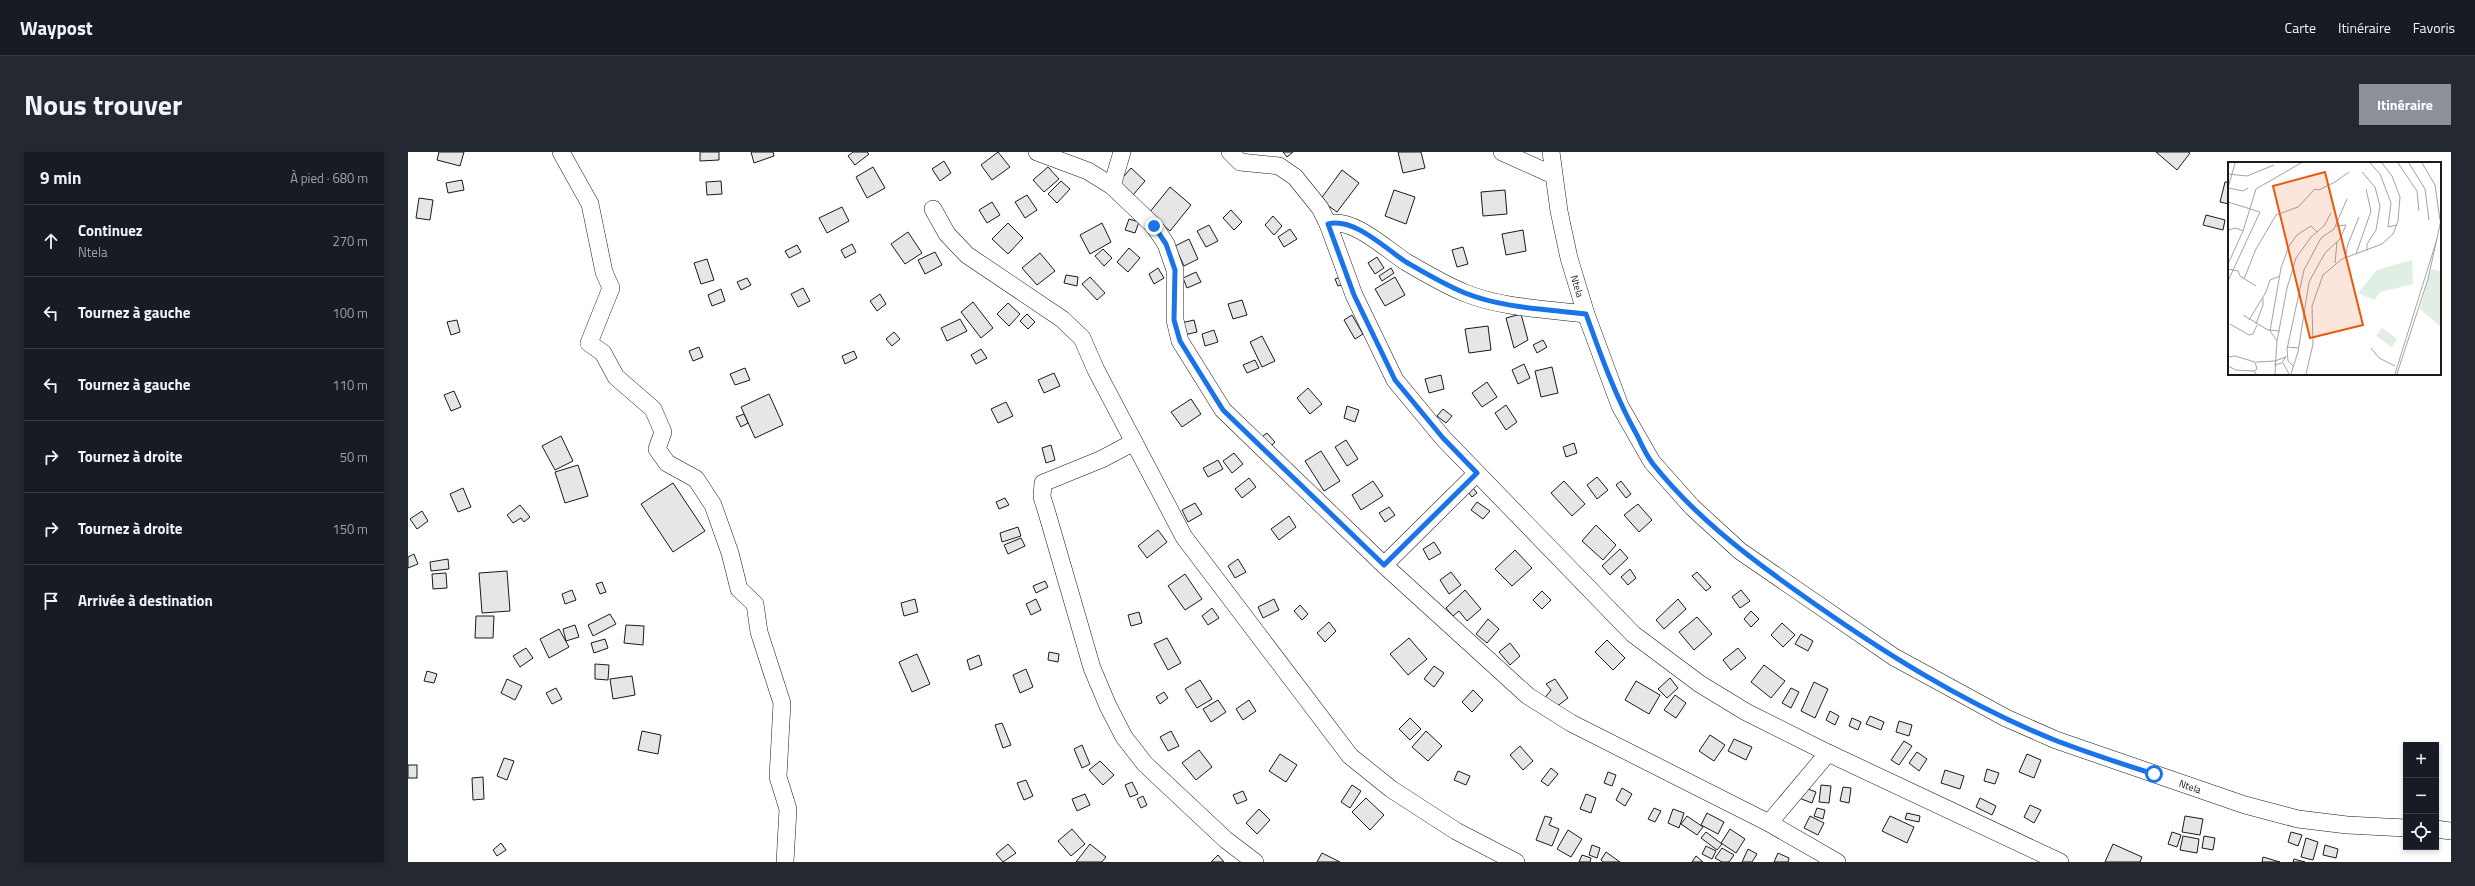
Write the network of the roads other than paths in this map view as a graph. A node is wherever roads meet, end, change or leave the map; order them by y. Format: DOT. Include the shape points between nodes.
graph roads {
  1 [pos="561,152"];
  2 [pos="1037,152"];
  3 [pos="1122,152"];
  4 [pos="1230,152"];
  5 [pos="1502,152"];
  6 [pos="1551,152"];
  7 [pos="1553,175"];
  8 [pos="1112,186"];
  9 [pos="933,209"];
  10 [pos="1328,224"];
  11 [pos="1586,314"];
  12 [pos="1134,442"];
  13 [pos="1477,473"];
  14 [pos="1384,565"];
  15 [pos="1828,753"];
  16 [pos="1769,823"];
  17 [pos="2403,828"];
  18 [pos="2439,829"];
  19 [pos="2451,831"];
  20 [pos="785,862"];
  21 [pos="1255,862"];
  22 [pos="1516,862"];
  23 [pos="1837,862"];
  24 [pos="2060,862"];
  1 -- 20 [label="street" via="590,204 604,272 611,288 589,343 603,353 616,377 653,409 663,432 657,449 667,463 696,479 712,505 730,553 739,589 755,604 759,632 782,703 778,776 788,809"];
  2 -- 8 [label="street" via="1088,171"];
  3 -- 8 [label="street"];
  4 -- 10 [label="street" via="1240,162 1279,166 1295,177 1320,208"];
  5 -- 7 [label="street"];
  6 -- 7 [label="street, Ntela"];
  7 -- 11 [label="street, Ntela" via="1568,250"];
  8 -- 14 [label="street" via="1154,226 1166,244 1175,270 1174,320 1180,341 1223,410"];
  9 -- 12 [label="street" via="947,234 967,255 1062,319 1082,338"];
  10 -- 11 [label="street" via="1335,222 1374,238 1405,261 1466,294 1503,304"];
  10 -- 13 [label="street" via="1354,295 1395,380 1443,438"];
  11 -- 17 [label="street, Ntela" via="1620,406 1652,462 1692,507 1740,550 1894,657 2006,718 2056,740 2245,805 2298,818 2347,825"];
  12 -- 21 [label="street" via="1102,459 1043,483 1042,497 1092,668 1124,737 1145,764 1226,840"];
  12 -- 22 [label="street" via="1184,537 1350,756 1391,789 1456,831"];
  13 -- 14 [label="street"];
  13 -- 15 [label="street" via="1633,634 1700,684 1739,708"];
  14 -- 16 [label="street" via="1528,696 1571,723"];
  15 -- 16 [label="street"];
  15 -- 24 [label="street"];
  16 -- 23 [label="street"];
  18 -- 19 [label="street"];
}
